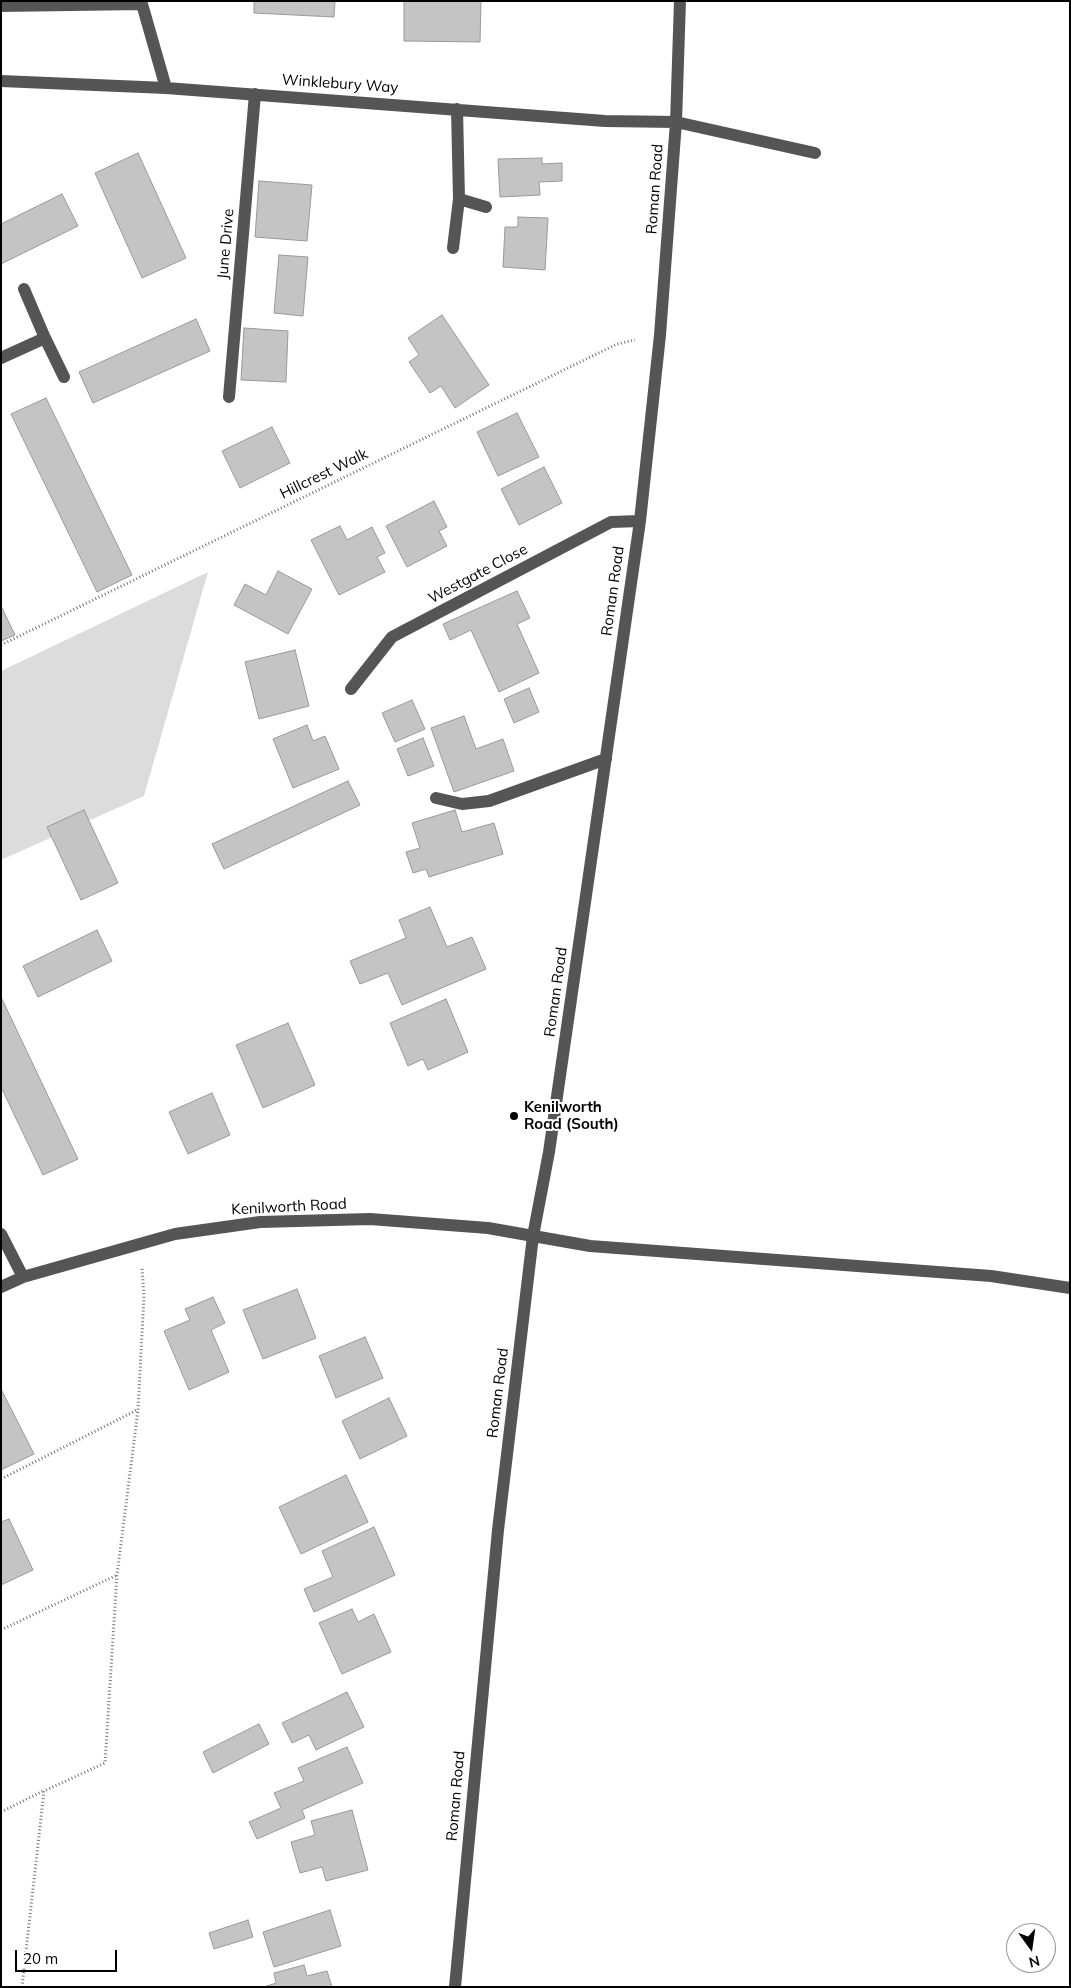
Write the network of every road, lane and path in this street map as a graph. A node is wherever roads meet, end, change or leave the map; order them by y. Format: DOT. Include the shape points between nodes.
graph roads {
  1 [pos="680,1"];
  2 [pos="1,6"];
  3 [pos="1,81"];
  4 [pos="166,88"];
  5 [pos="255,94"];
  6 [pos="457,109"];
  7 [pos="676,122"];
  8 [pos="815,153"];
  9 [pos="459,199"];
  10 [pos="486,207"];
  11 [pos="452,248"];
  12 [pos="24,289"];
  13 [pos="660,335"];
  14 [pos="45,338"];
  15 [pos="1,358"];
  16 [pos="64,377"];
  17 [pos="229,396"];
  18 [pos="640,521"];
  19 [pos="1,645"];
  20 [pos="352,689"];
  21 [pos="606,759"];
  22 [pos="436,798"];
  23 [pos="1,1234"];
  24 [pos="533,1236"];
  25 [pos="141,1265"];
  26 [pos="23,1277"];
  27 [pos="1,1287"];
  28 [pos="1070,1288"];
  29 [pos="138,1410"];
  30 [pos="1,1479"];
  31 [pos="117,1575"];
  32 [pos="1,1630"];
  33 [pos="44,1791"];
  34 [pos="1,1812"];
  35 [pos="22,1987"];
  36 [pos="455,1987"];
  1 -- 7 [label="street, Roman Road"];
  2 -- 4 [label="street" via="142,4"];
  3 -- 4 [label="street, Winklebury Way"];
  4 -- 5 [label="street, Winklebury Way"];
  5 -- 6 [label="street, Winklebury Way"];
  5 -- 17 [label="street, June Drive"];
  6 -- 7 [label="street, Winklebury Way" via="605,121"];
  6 -- 9 [label="street"];
  7 -- 8 [label="street, Winklebury Way"];
  7 -- 13 [label="street, Roman Road"];
  9 -- 10 [label="street"];
  9 -- 11 [label="street"];
  12 -- 14 [label="street"];
  13 -- 18 [label="street, Roman Road"];
  13 -- 19 [label="path, Hillcrest Walk" via="616,344"];
  14 -- 15 [label="street"];
  14 -- 16 [label="street"];
  18 -- 20 [label="street, Westgate Close" via="611,522 392,637"];
  18 -- 21 [label="street, Roman Road"];
  21 -- 22 [label="street" via="490,801 462,804"];
  21 -- 24 [label="street, Roman Road" via="549,1152"];
  23 -- 26 [label="street"];
  24 -- 26 [label="street, Kenilworth Road" via="488,1228 370,1219 260,1222 175,1234"];
  24 -- 28 [label="street, Kenilworth Road" via="590,1246 991,1276"];
  24 -- 36 [label="street, Roman Road" via="498,1530"];
  25 -- 29 [label="path" via="144,1296"];
  26 -- 27 [label="street, Kenilworth Road"];
  29 -- 30 [label="path"];
  29 -- 31 [label="path"];
  31 -- 32 [label="path"];
  31 -- 33 [label="path" via="105,1763"];
  33 -- 34 [label="path"];
  33 -- 35 [label="path"];
}
